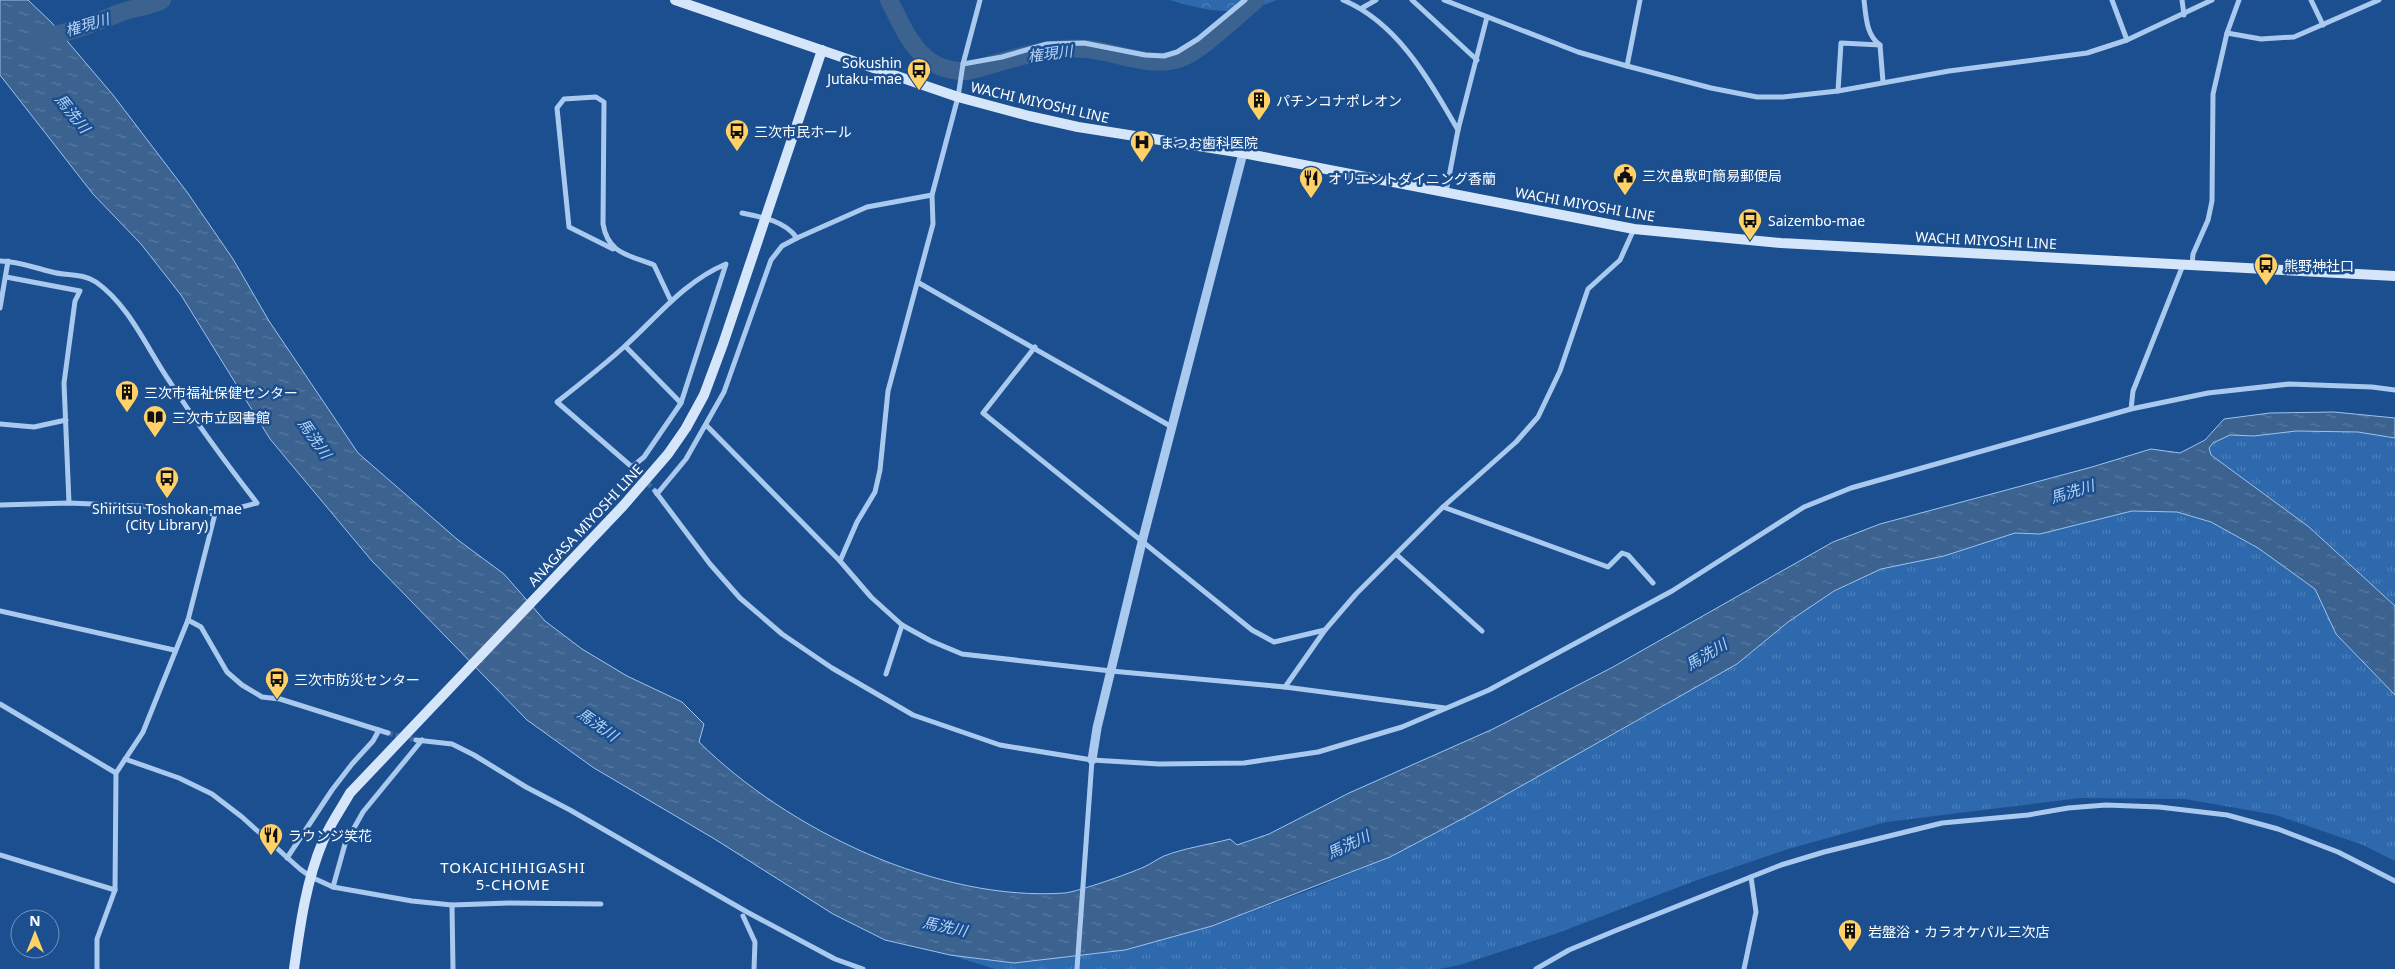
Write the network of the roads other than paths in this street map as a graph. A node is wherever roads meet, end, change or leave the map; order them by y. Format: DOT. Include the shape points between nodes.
graph roads {
  1 [pos="675,0"];
  2 [pos="980,0"];
  3 [pos="1245,0"];
  4 [pos="1343,0"];
  5 [pos="1376,0"];
  6 [pos="1412,0"];
  7 [pos="1444,0"];
  8 [pos="1640,0"];
  9 [pos="1864,0"];
  10 [pos="2112,0"];
  11 [pos="2182,0"];
  12 [pos="2212,0"];
  13 [pos="2239,0"];
  14 [pos="2311,0"];
  15 [pos="2379,0"];
  16 [pos="1362,8"];
  17 [pos="2184,15"];
  18 [pos="1487,17"];
  19 [pos="2323,25"];
  20 [pos="2227,33"];
  21 [pos="2127,40"];
  22 [pos="1880,45"];
  23 [pos="822,50"];
  24 [pos="1476,60"];
  25 [pos="963,66"];
  26 [pos="1627,66"];
  27 [pos="1883,82"];
  28 [pos="1838,90"];
  29 [pos="958,97"];
  30 [pos="1458,130"];
  31 [pos="1243,153"];
  32 [pos="1446,192"];
  33 [pos="932,194"];
  34 [pos="742,213"];
  35 [pos="764,218"];
  36 [pos="1634,229"];
  37 [pos="797,238"];
  38 [pos="613,249"];
  39 [pos="0,261"];
  40 [pos="8,261"];
  41 [pos="2188,265"];
  42 [pos="2395,276"];
  43 [pos="6,277"];
  44 [pos="919,283"];
  45 [pos="671,301"];
  46 [pos="0,308"];
  47 [pos="625,346"];
  48 [pos="1035,347"];
  49 [pos="2395,390"];
  50 [pos="681,403"];
  51 [pos="2131,409"];
  52 [pos="66,420"];
  53 [pos="0,424"];
  54 [pos="707,426"];
  55 [pos="1172,428"];
  56 [pos="69,503"];
  57 [pos="0,505"];
  58 [pos="1443,507"];
  59 [pos="215,514"];
  60 [pos="1142,542"];
  61 [pos="1397,555"];
  62 [pos="840,561"];
  63 [pos="1652,583"];
  64 [pos="0,612"];
  65 [pos="188,620"];
  66 [pos="902,625"];
  67 [pos="1325,630"];
  68 [pos="1482,631"];
  69 [pos="174,650"];
  70 [pos="1111,671"];
  71 [pos="886,674"];
  72 [pos="1285,686"];
  73 [pos="0,704"];
  74 [pos="1448,708"];
  75 [pos="379,730"];
  76 [pos="388,732"];
  77 [pos="125,759"];
  78 [pos="1092,760"];
  79 [pos="116,774"];
  80 [pos="0,855"];
  81 [pos="287,858"];
  82 [pos="311,877"];
  83 [pos="1751,877"];
  84 [pos="2395,881"];
  85 [pos="333,887"];
  86 [pos="114,890"];
  87 [pos="601,904"];
  88 [pos="452,905"];
  89 [pos="742,916"];
  90 [pos="97,969"];
  91 [pos="294,969"];
  92 [pos="453,969"];
  93 [pos="754,969"];
  94 [pos="863,969"];
  95 [pos="1077,969"];
  96 [pos="1536,969"];
  97 [pos="1744,969"];
  1 -- 23 [label="main road, WACHI MIYOSHI LINE"];
  2 -- 25 [label="street"];
  3 -- 25 [label="street" via="1192,43 1164,56 1084,43 1047,44"];
  4 -- 16 [label="street"];
  5 -- 16 [label="street"];
  6 -- 24 [label="street"];
  7 -- 18 [label="street"];
  8 -- 26 [label="street"];
  9 -- 22 [label="street" via="1869,31"];
  10 -- 21 [label="street"];
  11 -- 17 [label="street"];
  12 -- 17 [label="street"];
  13 -- 20 [label="street"];
  14 -- 19 [label="street"];
  15 -- 19 [label="street"];
  16 -- 30 [label="street" via="1396,38 1426,75"];
  17 -- 21 [label="street"];
  18 -- 24 [label="street"];
  18 -- 26 [label="street" via="1578,52"];
  19 -- 20 [label="street" via="2277,40"];
  20 -- 41 [label="street" via="2212,94 2212,201 2208,220"];
  21 -- 27 [label="street" via="2086,53"];
  22 -- 27 [label="street"];
  22 -- 28 [label="street" via="1841,43"];
  23 -- 29 [label="main road, WACHI MIYOSHI LINE"];
  23 -- 35 [label="main road, ANAGASA MIYOSHI LINE"];
  24 -- 30 [label="street"];
  25 -- 29 [label="street"];
  26 -- 28 [label="street" via="1757,97"];
  27 -- 28 [label="street"];
  29 -- 31 [label="main road, WACHI MIYOSHI LINE" via="1078,128"];
  29 -- 33 [label="street"];
  30 -- 32 [label="street"];
  31 -- 32 [label="main road, WACHI MIYOSHI LINE"];
  31 -- 55 [label="street"];
  32 -- 36 [label="main road, WACHI MIYOSHI LINE"];
  33 -- 37 [label="street" via="867,207"];
  33 -- 44 [label="street" via="933,224"];
  34 -- 35 [label="street"];
  35 -- 37 [label="street" via="790,229"];
  35 -- 82 [label="main road, ANAGASA MIYOSHI LINE" via="723,344 704,395 686,428 623,506 350,793 324,838"];
  36 -- 41 [label="main road, WACHI MIYOSHI LINE" via="1772,242"];
  36 -- 58 [label="street" via="1620,260 1588,289 1560,371 1538,416 1516,442"];
  37 -- 54 [label="street" via="782,246 771,260 724,392"];
  38 -- 38 [label="street" via="605,238 603,224 604,102 596,97 564,99 557,108 569,227"];
  38 -- 45 [label="street" via="654,265"];
  39 -- 40 [label="street"];
  40 -- 43 [label="street"];
  40 -- 59 [label="street" via="54,273 86,277 96,282 131,320 170,383 257,503"];
  41 -- 42 [label="main road, WACHI MIYOSHI LINE"];
  41 -- 51 [label="street" via="2133,391"];
  43 -- 46 [label="street"];
  43 -- 52 [label="street" via="80,290 66,358"];
  44 -- 48 [label="street"];
  44 -- 62 [label="street" via="888,391 875,492"];
  45 -- 47 [label="street"];
  45 -- 50 [label="street" via="706,273 726,264"];
  47 -- 50 [label="street"];
  47 -- 50 [label="street" via="557,402 632,468 650,449"];
  48 -- 55 [label="street"];
  48 -- 60 [label="street" via="984,413"];
  49 -- 51 [label="street" via="2372,386 2289,384 2208,394"];
  51 -- 74 [label="street" via="1893,475 1804,507 1672,591 1489,690"];
  52 -- 53 [label="street" via="34,427"];
  52 -- 56 [label="street"];
  54 -- 62 [label="street"];
  54 -- 78 [label="street" via="686,459 656,493 740,598 782,634 832,668 913,715 1000,745"];
  55 -- 60 [label="street"];
  56 -- 57 [label="street"];
  56 -- 59 [label="street" via="162,507"];
  58 -- 61 [label="street"];
  58 -- 63 [label="street" via="1608,566 1622,553 1628,555"];
  59 -- 65 [label="street"];
  60 -- 67 [label="street" via="1252,630 1274,642"];
  60 -- 70 [label="street"];
  61 -- 67 [label="street" via="1356,594"];
  61 -- 68 [label="street"];
  62 -- 66 [label="street" via="871,597"];
  64 -- 69 [label="street"];
  65 -- 69 [label="street"];
  65 -- 75 [label="street" via="201,626 227,672 262,697 280,699"];
  66 -- 70 [label="street" via="962,654"];
  66 -- 71 [label="street"];
  67 -- 72 [label="street"];
  69 -- 77 [label="street" via="143,732"];
  70 -- 72 [label="street"];
  70 -- 78 [label="street"];
  72 -- 74 [label="street"];
  73 -- 79 [label="street"];
  74 -- 78 [label="street" via="1402,727 1318,752 1244,763 1159,764"];
  75 -- 76 [label="street"];
  75 -- 81 [label="street" via="332,790"];
  77 -- 79 [label="street"];
  77 -- 81 [label="street" via="179,778 212,794"];
  78 -- 95 [label="street"];
  79 -- 86 [label="street"];
  80 -- 86 [label="street"];
  81 -- 82 [label="street"];
  82 -- 85 [label="street"];
  82 -- 91 [label="main road, ANAGASA MIYOSHI LINE"];
  83 -- 84 [label="street" via="1824,852 1942,823 2106,805 2158,807 2236,818 2278,829 2338,852"];
  83 -- 96 [label="street" via="1569,950"];
  83 -- 97 [label="street" via="1756,912"];
  85 -- 88 [label="street"];
  85 -- 94 [label="street" via="345,844 363,812 419,740 452,744 747,912 835,959"];
  86 -- 90 [label="street" via="98,939"];
  87 -- 88 [label="street" via="509,902"];
  88 -- 92 [label="street"];
  89 -- 93 [label="street" via="755,942"];
}
